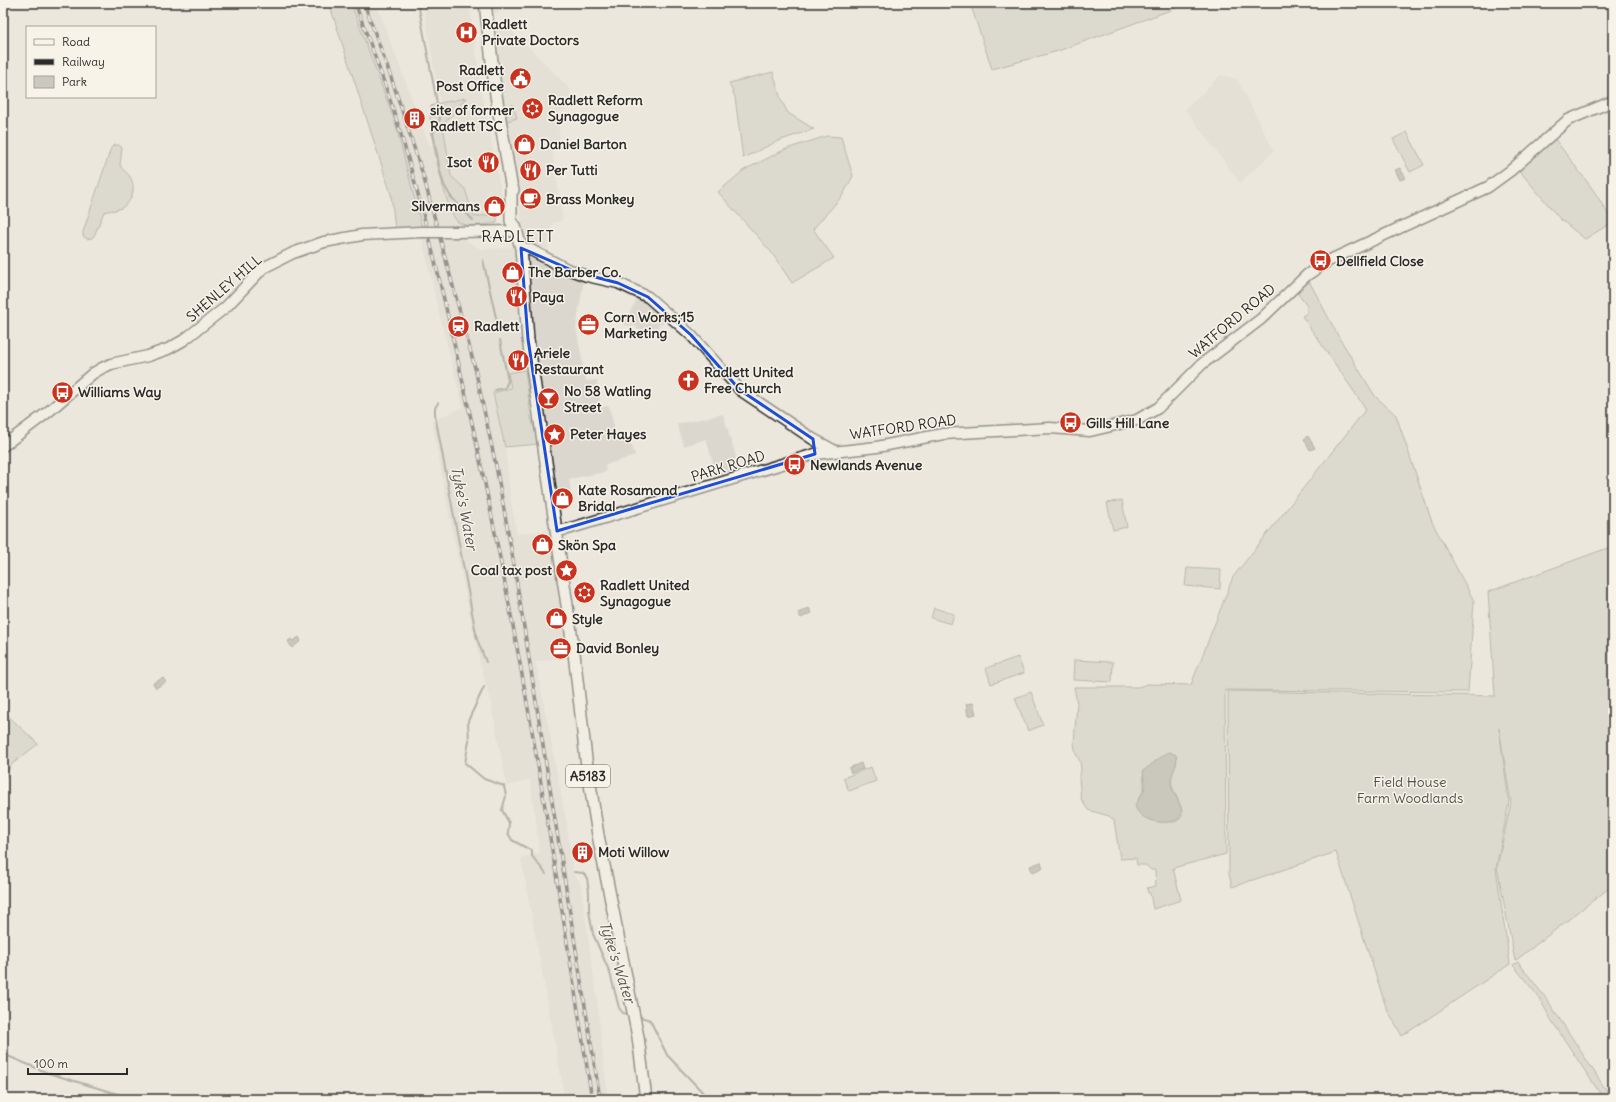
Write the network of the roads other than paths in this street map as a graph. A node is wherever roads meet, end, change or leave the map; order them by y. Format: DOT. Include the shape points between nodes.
graph roads {
  1 [pos="485,3"];
  2 [pos="1613,100"];
  3 [pos="515,229"];
  4 [pos="521,248"];
  5 [pos="813,439"];
  6 [pos="3,446"];
  7 [pos="835,450"];
  8 [pos="814,454"];
  9 [pos="557,531"];
  10 [pos="646,1099"];
  1 -- 3 [label="main road, A5183" via="496,95 511,184 511,221"];
  2 -- 7 [label="main road, WATFORD ROAD" via="1568,120 1488,187 1328,261 1307,275 1261,318 1202,364 1158,408 1138,420 1090,431 1050,428 943,434 877,448"];
  3 -- 4 [label="main road, A5183"];
  3 -- 6 [label="main road, SHENLEY HILL, bridge" via="362,235 324,242 293,253 263,268 226,307 184,340 148,356 102,368"];
  4 -- 5 [label="main road, WATFORD ROAD" via="529,249 571,271 618,283 648,297 691,335 740,390"];
  4 -- 9 [label="main road, A5183" via="528,339 550,499"];
  5 -- 7 [label="main road, WATFORD ROAD"];
  5 -- 8 [label="main road"];
  7 -- 8 [label="main road, WATFORD ROAD"];
  8 -- 9 [label="main road, PARK ROAD"];
  9 -- 10 [label="main road, A5183" via="590,789 635,1024"];
}
